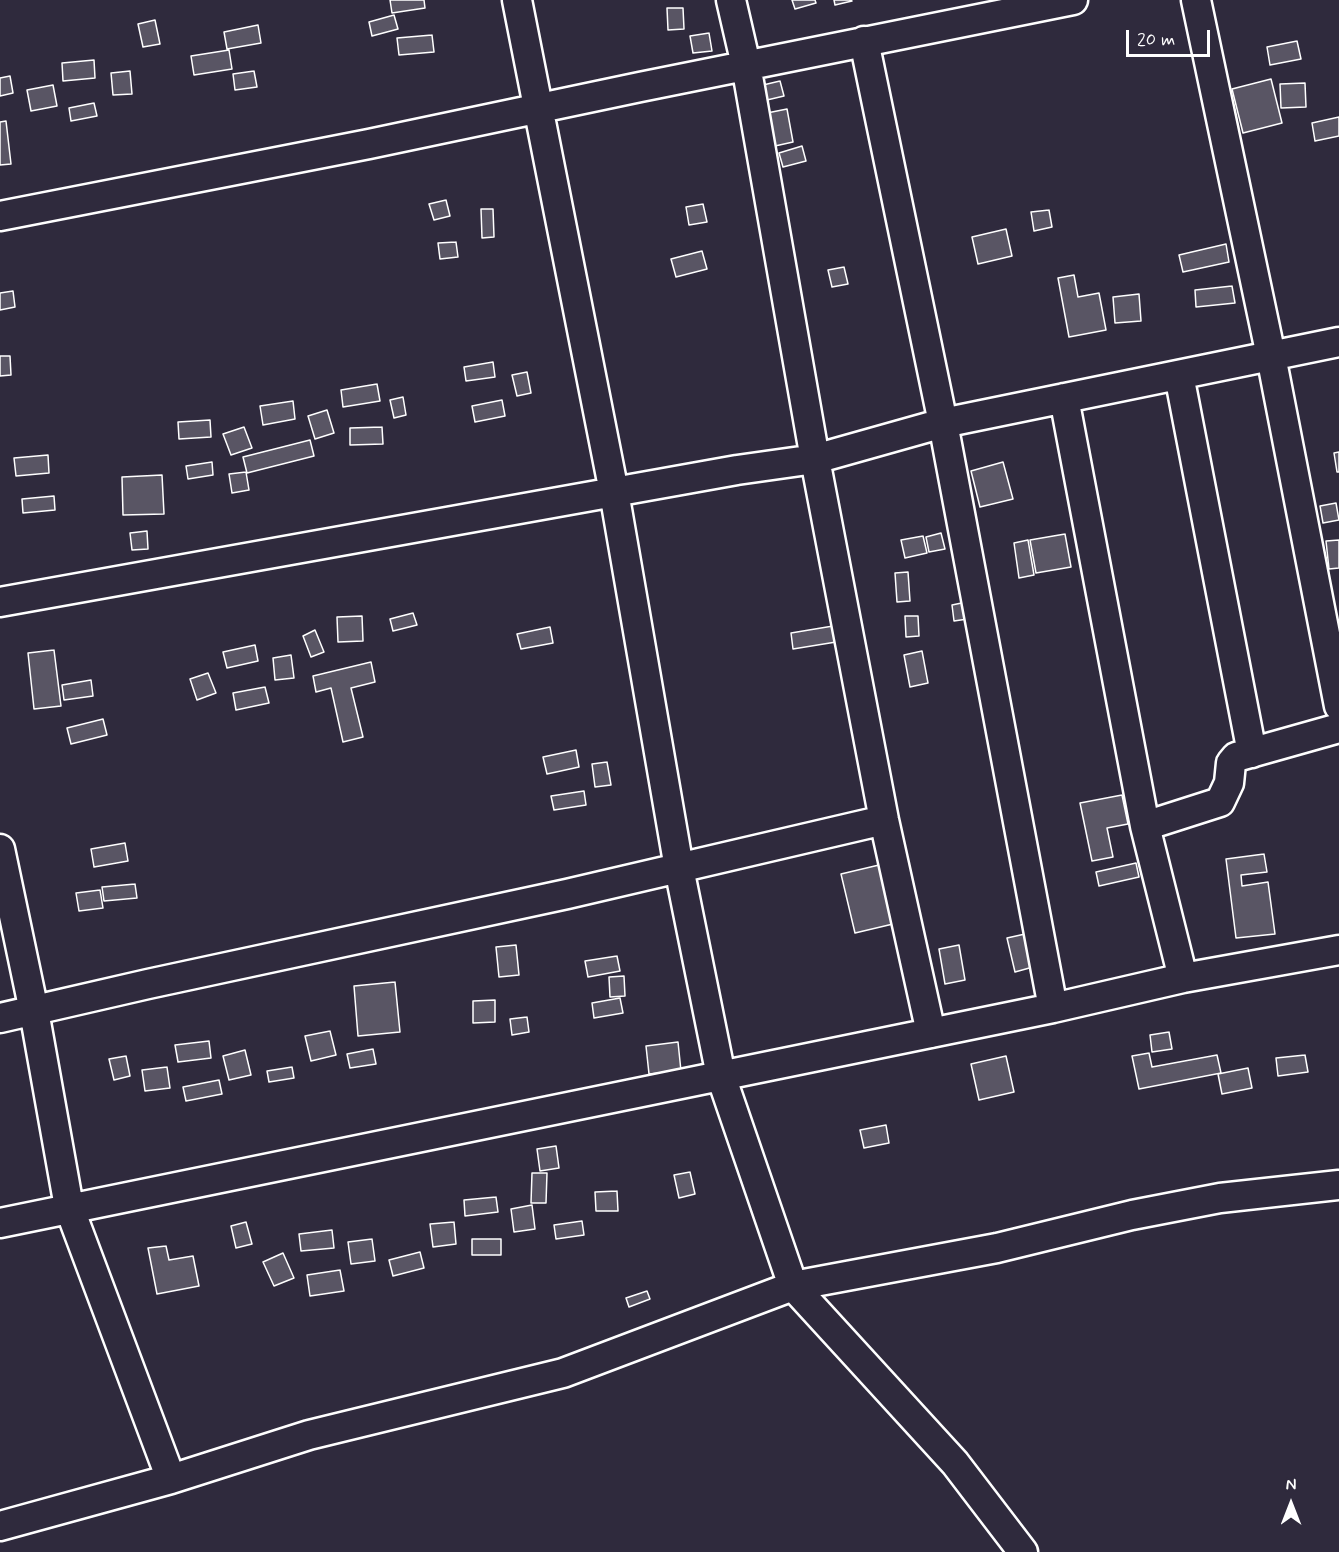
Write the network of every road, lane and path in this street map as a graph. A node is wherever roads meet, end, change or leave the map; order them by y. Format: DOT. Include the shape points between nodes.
graph roads {
  1 [pos="517,0"];
  2 [pos="731,0"];
  3 [pos="1070,0"];
  4 [pos="1196,0"];
  5 [pos="988,8"];
  6 [pos="864,41"];
  7 [pos="746,65"];
  8 [pos="539,110"];
  9 [pos="0,216"];
  10 [pos="1339,342"];
  11 [pos="1271,356"];
  12 [pos="1179,375"];
  13 [pos="1064,398"];
  14 [pos="943,423"];
  15 [pos="815,459"];
  16 [pos="614,492"];
  17 [pos="0,602"];
  18 [pos="1339,706"];
  19 [pos="1339,728"];
  20 [pos="1252,753"];
  21 [pos="884,820"];
  22 [pos="1145,826"];
  23 [pos="0,849"];
  24 [pos="679,868"];
  25 [pos="1339,950"];
  26 [pos="1183,978"];
  27 [pos="1053,1008"];
  28 [pos="34,1011"];
  29 [pos="0,1018"];
  30 [pos="931,1033"];
  31 [pos="721,1076"];
  32 [pos="1339,1185"];
  33 [pos="69,1207"];
  34 [pos="0,1223"];
  35 [pos="794,1286"];
  36 [pos="171,1479"];
  37 [pos="0,1526"];
  38 [pos="1023,1552"];
  1 -- 8 [label="street"];
  2 -- 7 [label="street"];
  3 -- 5 [label="street"];
  4 -- 11 [label="street"];
  5 -- 6 [label="street"];
  6 -- 7 [label="street"];
  6 -- 14 [label="street"];
  7 -- 8 [label="street"];
  7 -- 15 [label="street"];
  8 -- 9 [label="street"];
  8 -- 16 [label="street"];
  10 -- 11 [label="street"];
  11 -- 12 [label="street"];
  11 -- 18 [label="street"];
  12 -- 13 [label="street"];
  12 -- 20 [label="street"];
  13 -- 14 [label="street"];
  13 -- 22 [label="street"];
  14 -- 15 [label="street"];
  14 -- 27 [label="street"];
  15 -- 16 [label="street"];
  15 -- 21 [label="street"];
  16 -- 17 [label="street"];
  16 -- 24 [label="street"];
  19 -- 20 [label="street"];
  20 -- 22 [label="street" via="1236,757 1231,763 1229,783 1220,802"];
  21 -- 24 [label="street"];
  21 -- 30 [label="street"];
  22 -- 26 [label="street"];
  23 -- 28 [label="street"];
  24 -- 28 [label="street"];
  24 -- 31 [label="street"];
  25 -- 26 [label="street"];
  26 -- 27 [label="street"];
  27 -- 30 [label="street"];
  28 -- 29 [label="street"];
  28 -- 33 [label="street"];
  30 -- 31 [label="street"];
  31 -- 33 [label="street"];
  31 -- 35 [label="street"];
  32 -- 35 [label="street" via="1220,1198 997,1248"];
  33 -- 34 [label="street"];
  33 -- 36 [label="street"];
  35 -- 36 [label="street" via="563,1373 309,1435"];
  35 -- 38 [label="street" via="955,1463"];
  36 -- 37 [label="street"];
}
